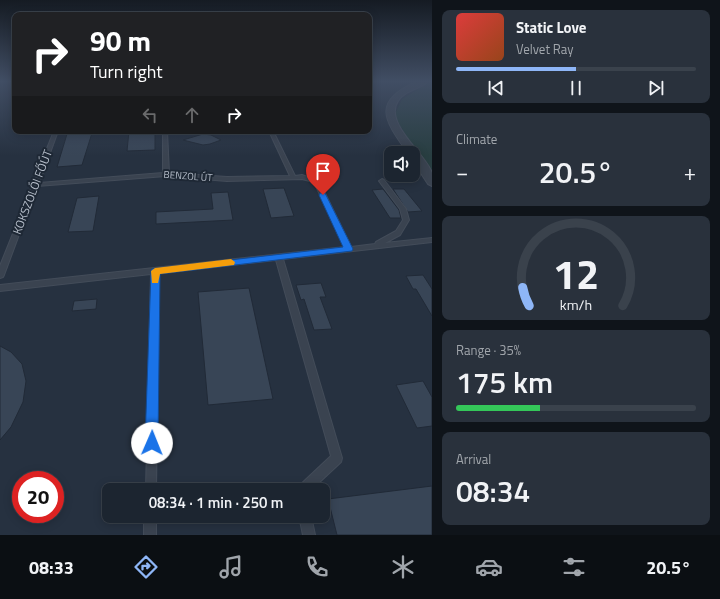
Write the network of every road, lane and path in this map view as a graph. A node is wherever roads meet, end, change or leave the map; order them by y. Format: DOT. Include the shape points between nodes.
graph roads {
  1 [pos="392,106"];
  2 [pos="55,134"];
  3 [pos="165,134"];
  4 [pos="272,134"];
  5 [pos="408,146"];
  6 [pos="420,164"];
  7 [pos="166,174"];
  8 [pos="293,176"];
  9 [pos="382,181"];
  10 [pos="432,182"];
  11 [pos="35,185"];
  12 [pos="432,240"];
  13 [pos="375,246"];
  14 [pos="348,249"];
  15 [pos="279,257"];
  16 [pos="2,264"];
  17 [pos="155,271"];
  18 [pos="0,275"];
  19 [pos="0,288"];
  20 [pos="151,483"];
  21 [pos="310,483"];
  22 [pos="150,523"];
  23 [pos="306,523"];
  24 [pos="150,535"];
  25 [pos="309,535"];
  1 -- 5 [label="street" via="391,121"];
  2 -- 11 [label="lane, KOKSZOLÓI FŐÚT"];
  3 -- 7 [label="lane"];
  4 -- 8 [label="lane"];
  6 -- 10 [label="street"];
  7 -- 8 [label="lane, BENZOL ÚT" via="227,179"];
  7 -- 11 [label="lane, BENZOL ÚT"];
  8 -- 14 [label="lane, BENZOL ÚT" via="316,181"];
  9 -- 13 [label="lane" via="403,209 406,220 398,233"];
  11 -- 16 [label="lane, KOKSZOLÓI FŐÚT"];
  12 -- 13 [label="lane"];
  13 -- 14 [label="lane"];
  14 -- 15 [label="lane"];
  15 -- 17 [label="lane"];
  15 -- 21 [label="lane" via="337,458"];
  16 -- 18 [label="lane, KOKSZOLÓI FŐÚT"];
  17 -- 19 [label="lane"];
  17 -- 20 [label="lane"];
  22 -- 24 [label="lane"];
  23 -- 25 [label="lane"];
}
